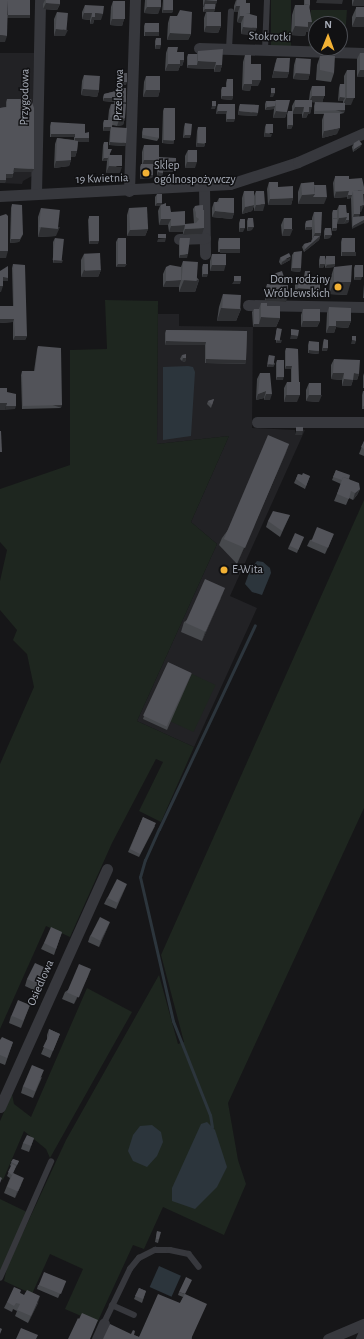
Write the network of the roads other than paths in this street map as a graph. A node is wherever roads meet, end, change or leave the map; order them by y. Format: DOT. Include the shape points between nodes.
graph roads {
  1 [pos="40,0"];
  2 [pos="135,0"];
  3 [pos="267,0"];
  4 [pos="231,12"];
  5 [pos="199,48"];
  6 [pos="229,49"];
  7 [pos="265,50"];
  8 [pos="364,53"];
  9 [pos="364,133"];
  10 [pos="204,187"];
  11 [pos="129,191"];
  12 [pos="36,194"];
  13 [pos="0,196"];
  14 [pos="205,238"];
  15 [pos="179,239"];
  16 [pos="205,254"];
  17 [pos="248,305"];
  18 [pos="364,307"];
  19 [pos="257,422"];
  20 [pos="364,422"];
  21 [pos="107,869"];
  22 [pos="0,1108"];
  23 [pos="51,1162"];
  24 [pos="199,1268"];
  25 [pos="0,1278"];
  26 [pos="112,1306"];
  27 [pos="134,1315"];
  28 [pos="104,1323"];
  29 [pos="364,1324"];
  30 [pos="364,1332"];
  31 [pos="97,1339"];
  32 [pos="328,1339"];
  33 [pos="361,1339"];
  1 -- 12 [label="street, Przygodowa"];
  2 -- 11 [label="street, Przelotowa"];
  3 -- 7 [label="lane"];
  4 -- 6 [label="lane"];
  5 -- 6 [label="street, Stokrotki"];
  6 -- 7 [label="street, Stokrotki"];
  7 -- 8 [label="street, Stokrotki"];
  9 -- 10 [label="street, 19 Kwietnia" via="259,176 230,184"];
  10 -- 11 [label="street, 19 Kwietnia"];
  10 -- 14 [label="street"];
  11 -- 12 [label="street, 19 Kwietnia"];
  12 -- 13 [label="street, 19 Kwietnia"];
  14 -- 15 [label="street"];
  14 -- 16 [label="street"];
  17 -- 18 [label="street"];
  19 -- 20 [label="street"];
  21 -- 22 [label="street, Osiedlowa"];
  23 -- 25 [label="lane"];
  24 -- 26 [label="lane" via="189,1254 155,1250 139,1258 130,1269"];
  26 -- 27 [label="lane"];
  26 -- 28 [label="lane"];
  28 -- 31 [label="street"];
  29 -- 32 [label="street"];
  30 -- 33 [label="street"];
}
